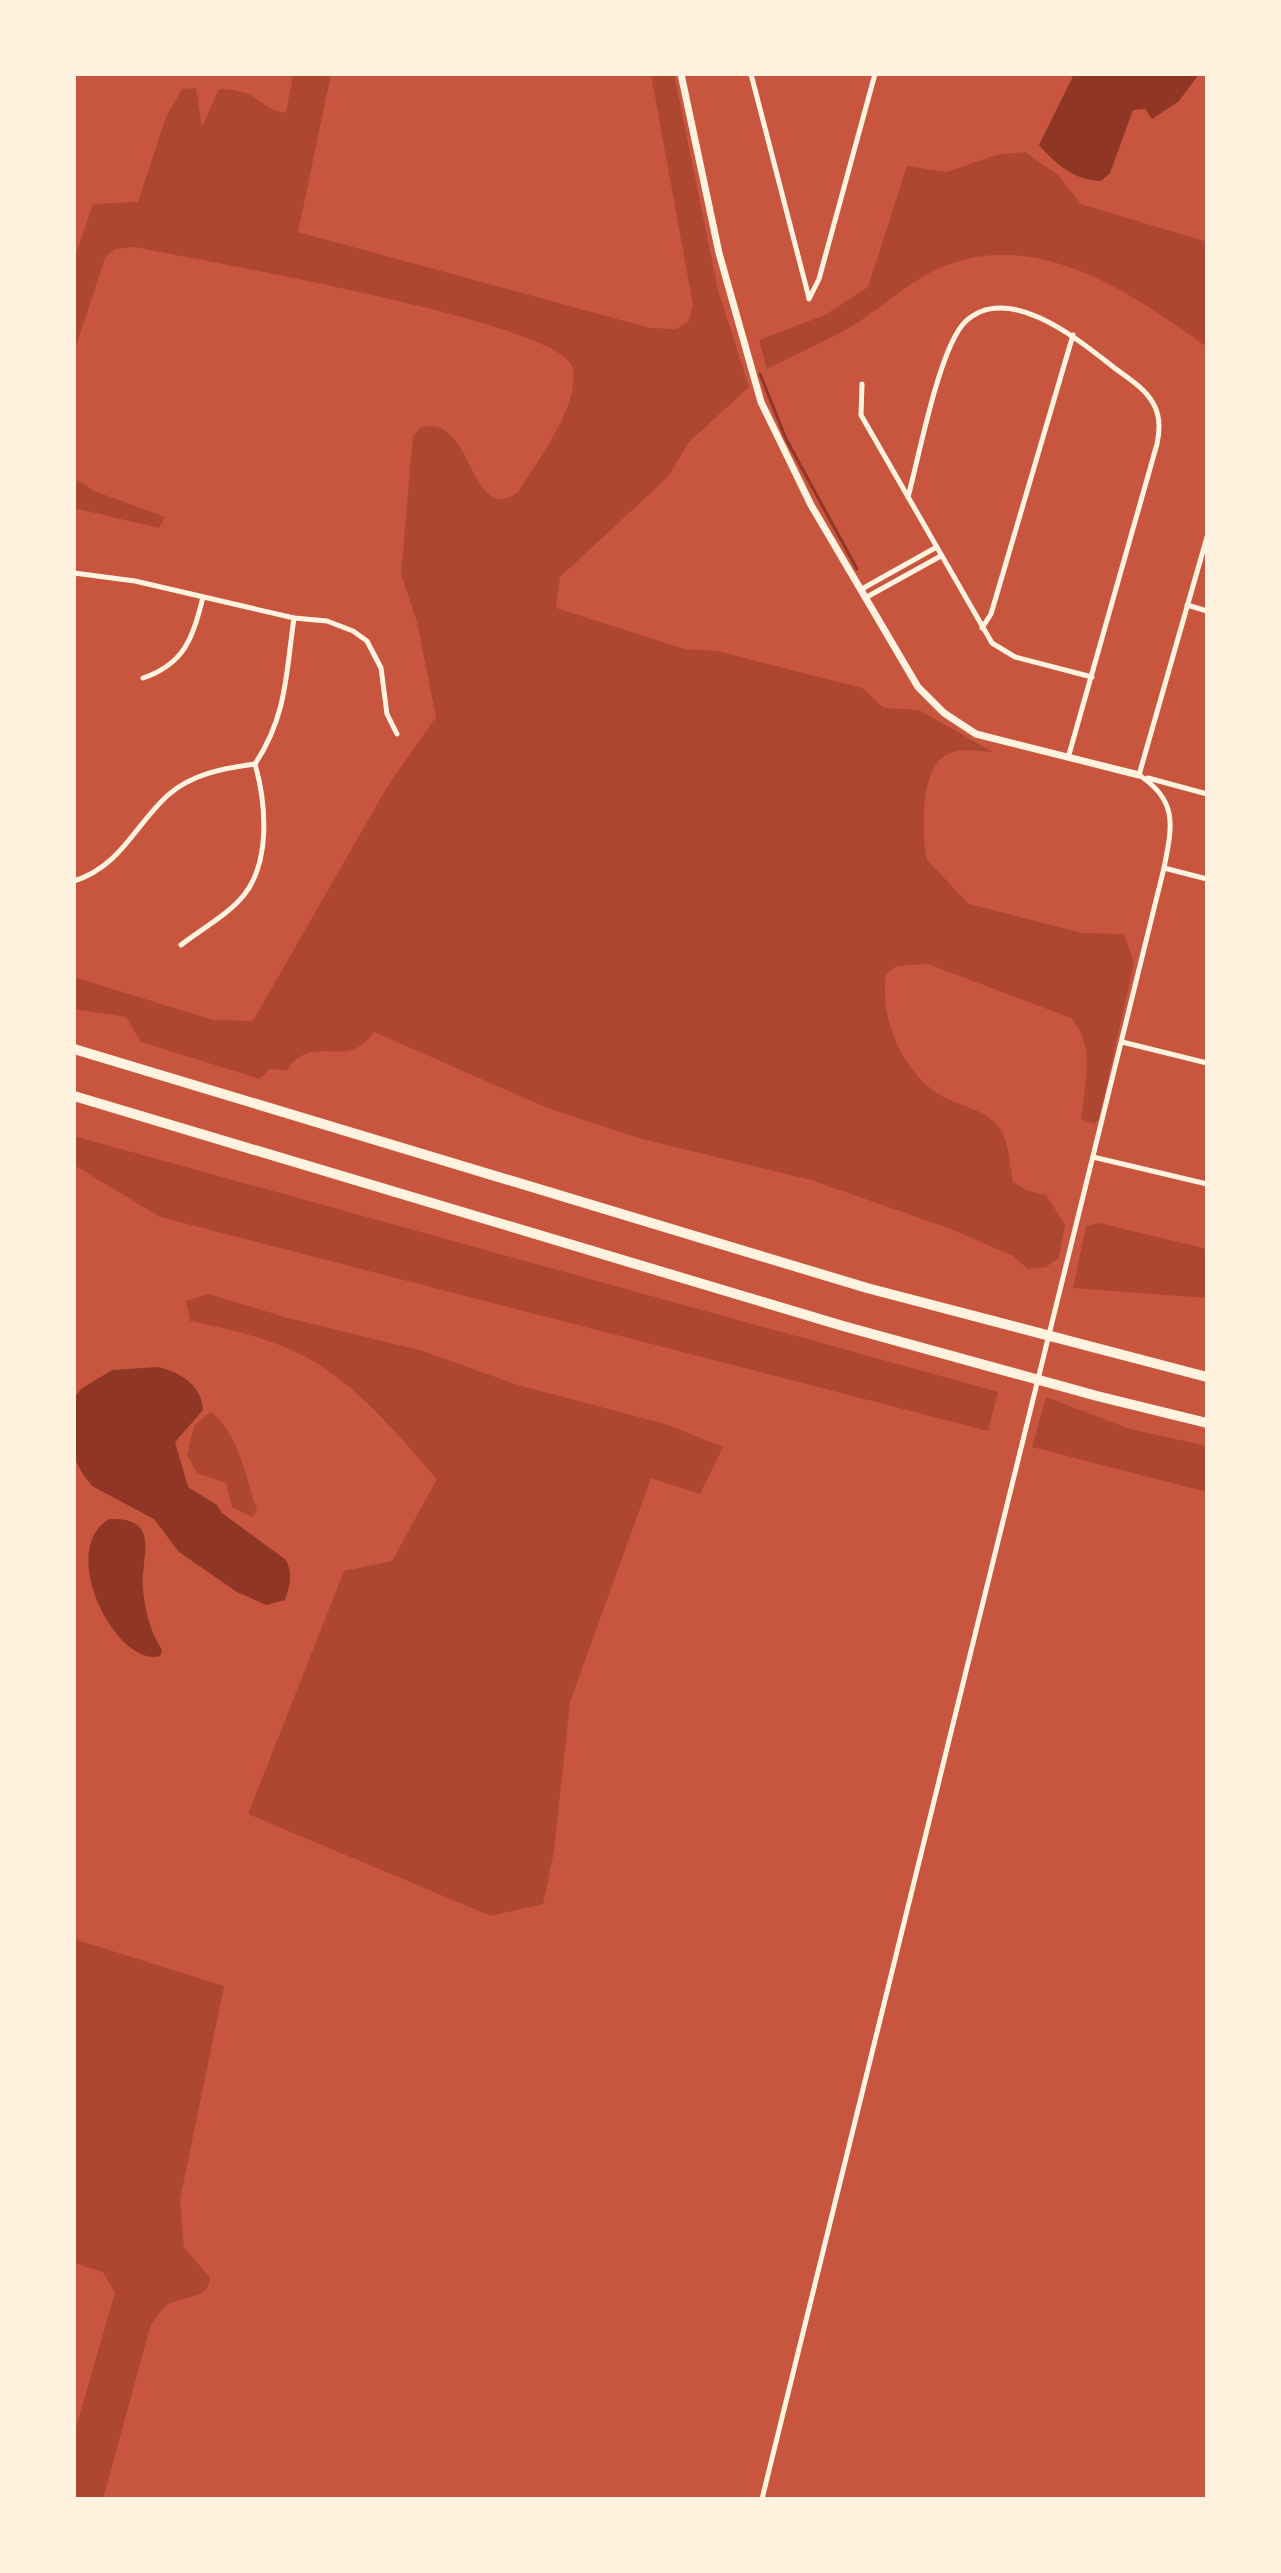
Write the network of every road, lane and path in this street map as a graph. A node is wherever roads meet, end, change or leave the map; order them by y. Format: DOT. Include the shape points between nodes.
graph roads {
  1 [pos="681,74"];
  2 [pos="751,74"];
  3 [pos="875,74"];
  4 [pos="1073,335"];
  5 [pos="862,384"];
  6 [pos="908,497"];
  7 [pos="1207,537"];
  8 [pos="935,548"];
  9 [pos="939,557"];
  10 [pos="74,573"];
  11 [pos="860,590"];
  12 [pos="203,597"];
  13 [pos="865,598"];
  14 [pos="1187,605"];
  15 [pos="1207,611"];
  16 [pos="294,618"];
  17 [pos="982,628"];
  18 [pos="1092,677"];
  19 [pos="143,678"];
  20 [pos="397,734"];
  21 [pos="1068,759"];
  22 [pos="255,764"];
  23 [pos="1139,775"];
  24 [pos="1207,794"];
  25 [pos="1164,868"];
  26 [pos="1207,879"];
  27 [pos="74,881"];
  28 [pos="181,945"];
  29 [pos="1122,1042"];
  30 [pos="74,1049"];
  31 [pos="1207,1063"];
  32 [pos="74,1096"];
  33 [pos="1093,1157"];
  34 [pos="1207,1184"];
  35 [pos="1207,1377"];
  36 [pos="1207,1423"];
  37 [pos="762,2499"];
  1 -- 11 [label="street" via="719,253 761,402"];
  2 -- 3 [label="street" via="809,299"];
  4 -- 6 [label="street" via="1056,323 1010,310 984,312 966,321 949,346"];
  4 -- 17 [label="street" via="991,614"];
  4 -- 18 [label="street" via="1140,387 1160,422"];
  5 -- 6 [label="street" via="861,415"];
  6 -- 8 [label="street"];
  7 -- 14 [label="street"];
  8 -- 9 [label="street"];
  8 -- 11 [label="street"];
  9 -- 13 [label="street"];
  9 -- 17 [label="street"];
  10 -- 12 [label="street"];
  11 -- 13 [label="street"];
  12 -- 16 [label="street"];
  12 -- 19 [label="street" via="185,653"];
  13 -- 21 [label="street" via="918,687 944,713 976,734"];
  14 -- 15 [label="street"];
  14 -- 23 [label="street"];
  16 -- 20 [label="street" via="327,621 367,641 381,668 387,714"];
  16 -- 22 [label="street" via="282,706 272,737"];
  17 -- 18 [label="street" via="1001,651"];
  18 -- 21 [label="street"];
  21 -- 23 [label="street"];
  22 -- 27 [label="street" via="196,777 168,795 116,858"];
  22 -- 28 [label="street" via="263,807 253,881 228,910"];
  23 -- 24 [label="street"];
  23 -- 25 [label="street" via="1161,792 1169,810"];
  25 -- 26 [label="street"];
  25 -- 29 [label="street"];
  29 -- 31 [label="street"];
  29 -- 33 [label="street"];
  30 -- 35 [label="highway" via="867,1288"];
  32 -- 36 [label="highway" via="873,1335"];
  33 -- 34 [label="street"];
  33 -- 37 [label="street"];
}
